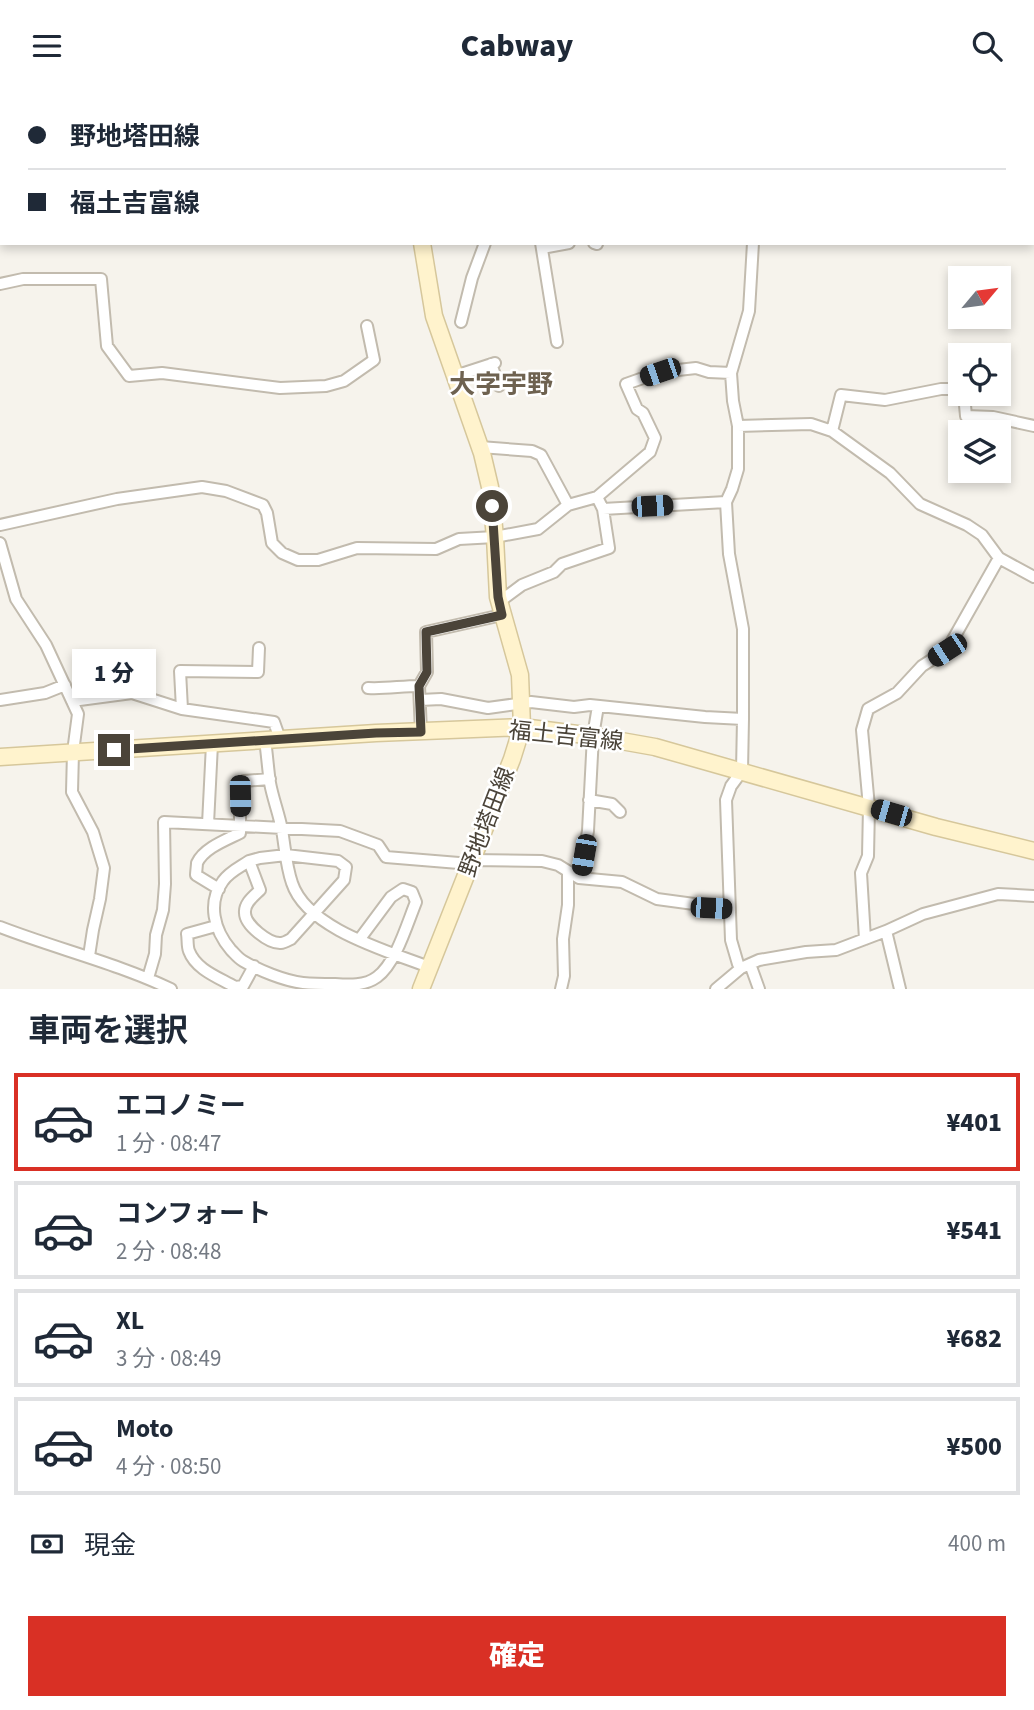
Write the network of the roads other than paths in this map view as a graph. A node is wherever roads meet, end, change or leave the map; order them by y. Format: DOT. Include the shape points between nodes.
graph roads {
  1 [pos="422,245"];
  2 [pos="484,245"];
  3 [pos="752,245"];
  4 [pos="542,246"];
  5 [pos="0,284"];
  6 [pos="461,322"];
  7 [pos="367,326"];
  8 [pos="556,342"];
  9 [pos="731,373"];
  10 [pos="455,376"];
  11 [pos="499,386"];
  12 [pos="948,389"];
  13 [pos="965,406"];
  14 [pos="738,426"];
  15 [pos="1034,426"];
  16 [pos="832,431"];
  17 [pos="481,447"];
  18 [pos="597,497"];
  19 [pos="726,502"];
  20 [pos="568,505"];
  21 [pos="603,509"];
  22 [pos="0,525"];
  23 [pos="495,537"];
  24 [pos="0,543"];
  25 [pos="999,558"];
  26 [pos="1034,577"];
  27 [pos="500,609"];
  28 [pos="259,648"];
  29 [pos="65,685"];
  30 [pos="419,686"];
  31 [pos="368,688"];
  32 [pos="0,700"];
  33 [pos="420,700"];
  34 [pos="72,701"];
  35 [pos="522,704"];
  36 [pos="598,706"];
  37 [pos="182,709"];
  38 [pos="743,719"];
  39 [pos="522,727"];
  40 [pos="421,732"];
  41 [pos="593,736"];
  42 [pos="273,740"];
  43 [pos="212,744"];
  44 [pos="73,752"];
  45 [pos="0,757"];
  46 [pos="742,771"];
  47 [pos="270,779"];
  48 [pos="589,800"];
  49 [pos="869,807"];
  50 [pos="620,812"];
  51 [pos="208,824"];
  52 [pos="241,825"];
  53 [pos="282,828"];
  54 [pos="1034,851"];
  55 [pos="286,855"];
  56 [pos="249,862"];
  57 [pos="471,862"];
  58 [pos="568,872"];
  59 [pos="579,878"];
  60 [pos="219,890"];
  61 [pos="1034,896"];
  62 [pos="729,909"];
  63 [pos="314,913"];
  64 [pos="216,926"];
  65 [pos="0,927"];
  66 [pos="886,931"];
  67 [pos="865,939"];
  68 [pos="359,940"];
  69 [pos="394,954"];
  70 [pos="89,956"];
  71 [pos="744,964"];
  72 [pos="254,966"];
  73 [pos="429,967"];
  74 [pos="148,978"];
  75 [pos="300,986"];
  76 [pos="349,987"];
  77 [pos="171,989"];
  78 [pos="421,989"];
  79 [pos="561,989"];
  80 [pos="716,989"];
  81 [pos="759,989"];
  82 [pos="900,989"];
  1 -- 10 [label="main road, 野地塔田線" via="434,316"];
  2 -- 6 [label="street"];
  3 -- 9 [label="street" via="748,311"];
  4 -- 8 [label="street"];
  5 -- 7 [label="street" via="23,279 101,279 107,346 129,376 162,373 280,388 326,386 344,381 374,360"];
  9 -- 14 [label="street"];
  9 -- 18 [label="street" via="696,368 660,372 626,384 655,438 650,452"];
  10 -- 11 [label="street" via="493,363"];
  10 -- 17 [label="main road, 野地塔田線"];
  12 -- 16 [label="street" via="885,400 841,395"];
  13 -- 15 [label="street" via="966,416"];
  14 -- 16 [label="street" via="811,425"];
  14 -- 19 [label="street" via="738,469"];
  16 -- 25 [label="street" via="890,473 920,504 982,535"];
  17 -- 20 [label="street" via="541,455"];
  17 -- 23 [label="main road, 野地塔田線"];
  18 -- 20 [label="street"];
  18 -- 21 [label="street"];
  19 -- 21 [label="street"];
  19 -- 38 [label="street" via="729,554 743,629"];
  20 -- 23 [label="street" via="538,529"];
  21 -- 27 [label="street" via="609,548 562,564 522,585"];
  22 -- 23 [label="street" via="117,499 202,487 263,505 272,543 298,561 357,548 436,549 459,539"];
  23 -- 27 [label="main road, 野地塔田線"];
  24 -- 29 [label="street" via="16,599"];
  25 -- 26 [label="street"];
  25 -- 49 [label="street" via="947,650 922,666 897,692 868,709 862,730"];
  27 -- 30 [label="street" via="426,632 427,672"];
  27 -- 35 [label="main road, 野地塔田線" via="520,675"];
  28 -- 37 [label="street" via="258,672 180,671"];
  29 -- 32 [label="street"];
  29 -- 34 [label="street"];
  30 -- 31 [label="street"];
  30 -- 33 [label="street"];
  33 -- 35 [label="street" via="488,708"];
  33 -- 40 [label="street"];
  34 -- 37 [label="street" via="132,693"];
  34 -- 44 [label="street" via="78,714"];
  35 -- 36 [label="street"];
  35 -- 39 [label="main road, 野地塔田線"];
  36 -- 38 [label="street"];
  36 -- 41 [label="street"];
  37 -- 42 [label="street" via="274,722"];
  38 -- 46 [label="street"];
  39 -- 40 [label="main road, 福土吉富線"];
  39 -- 41 [label="main road, 福土吉富線"];
  39 -- 57 [label="main road, 野地塔田線"];
  40 -- 42 [label="main road, 福土吉富線"];
  41 -- 46 [label="main road, 福土吉富線"];
  41 -- 48 [label="street"];
  42 -- 43 [label="main road, 福土吉富線"];
  42 -- 47 [label="street"];
  43 -- 44 [label="main road, 福土吉富線"];
  43 -- 51 [label="street"];
  44 -- 45 [label="main road, 福土吉富線"];
  44 -- 70 [label="street" via="72,792 93,832 104,868"];
  46 -- 49 [label="main road, 福土吉富線"];
  46 -- 62 [label="street" via="726,800"];
  47 -- 52 [label="street" via="244,781"];
  47 -- 53 [label="street"];
  48 -- 50 [label="street" via="612,804"];
  48 -- 59 [label="street"];
  49 -- 54 [label="main road, 福土吉富線"];
  49 -- 67 [label="street" via="868,856 861,873"];
  51 -- 52 [label="street"];
  51 -- 74 [label="street" via="164,822 163,910"];
  52 -- 53 [label="street"];
  52 -- 60 [label="street" via="240,833 207,852 197,864 196,875"];
  53 -- 55 [label="street"];
  53 -- 57 [label="street" via="340,831 378,845 386,857"];
  55 -- 56 [label="street"];
  55 -- 63 [label="street" via="292,884"];
  55 -- 63 [label="street" via="338,860 346,867 344,880"];
  56 -- 60 [label="street" via="233,871"];
  56 -- 63 [label="street" via="260,890 244,912 255,931 282,943"];
  57 -- 58 [label="street" via="542,861"];
  57 -- 73 [label="main road, 野地塔田線"];
  58 -- 59 [label="street"];
  58 -- 79 [label="street"];
  59 -- 62 [label="street" via="622,882 657,899"];
  60 -- 64 [label="street" via="213,909"];
  61 -- 66 [label="street" via="998,894 923,914"];
  62 -- 71 [label="street" via="731,940"];
  63 -- 68 [label="street"];
  64 -- 72 [label="street" via="240,960"];
  64 -- 72 [label="street" via="187,934 194,960 236,987 243,986"];
  65 -- 70 [label="street"];
  66 -- 67 [label="street"];
  66 -- 82 [label="street"];
  67 -- 71 [label="street" via="836,950"];
  68 -- 69 [label="street"];
  68 -- 69 [label="street" via="391,897 403,889 412,892 416,902"];
  69 -- 73 [label="street"];
  69 -- 76 [label="street" via="375,979"];
  70 -- 74 [label="street"];
  71 -- 80 [label="street"];
  71 -- 81 [label="street"];
  72 -- 75 [label="street"];
  73 -- 78 [label="main road, 野地塔田線"];
  74 -- 77 [label="street"];
  75 -- 76 [label="street"];
}
